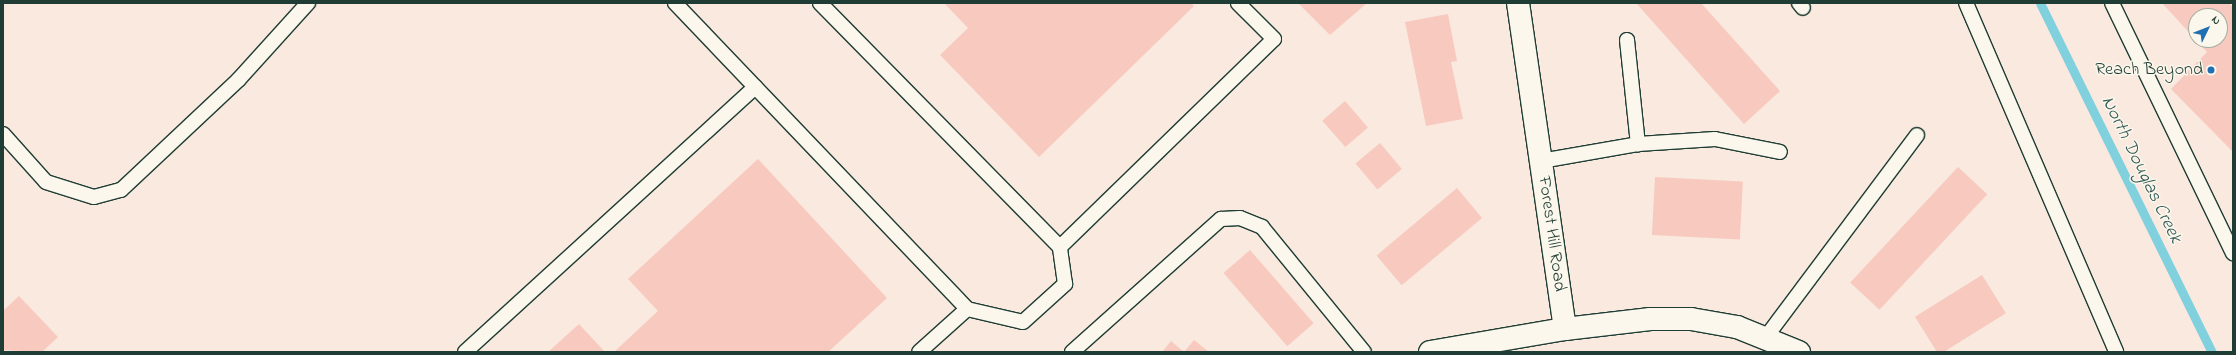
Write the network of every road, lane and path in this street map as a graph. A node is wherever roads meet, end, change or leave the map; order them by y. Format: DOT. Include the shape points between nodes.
graph roads {
  1 [pos="308,3"];
  2 [pos="675,3"];
  3 [pos="820,3"];
  4 [pos="1238,3"];
  5 [pos="1518,3"];
  6 [pos="1966,3"];
  7 [pos="2112,3"];
  8 [pos="1627,40"];
  9 [pos="755,87"];
  10 [pos="3,134"];
  11 [pos="1917,135"];
  12 [pos="1638,144"];
  13 [pos="1780,152"];
  14 [pos="1541,161"];
  15 [pos="1060,247"];
  16 [pos="2233,253"];
  17 [pos="967,309"];
  18 [pos="1565,329"];
  19 [pos="1766,337"];
  20 [pos="1488,347"];
  21 [pos="465,352"];
  22 [pos="919,352"];
  23 [pos="1072,352"];
  24 [pos="1364,352"];
  25 [pos="1430,352"];
  26 [pos="1799,352"];
  27 [pos="2116,352"];
  1 -- 10 [label="lane" via="239,79 121,190 94,197 46,182"];
  2 -- 9 [label="lane"];
  3 -- 15 [label="lane"];
  4 -- 15 [label="lane" via="1274,39"];
  5 -- 14 [label="street, Forest Hill Road"];
  6 -- 27 [label="lane"];
  7 -- 16 [label="lane"];
  8 -- 12 [label="lane"];
  9 -- 17 [label="lane"];
  9 -- 21 [label="lane"];
  11 -- 19 [label="lane"];
  12 -- 13 [label="lane" via="1715,140"];
  12 -- 14 [label="lane"];
  14 -- 18 [label="street, Forest Hill Road"];
  15 -- 17 [label="lane" via="1065,284 1023,322"];
  17 -- 22 [label="lane"];
  18 -- 19 [label="street" via="1650,319 1691,319 1737,326"];
  18 -- 20 [label="street"];
  19 -- 26 [label="street"];
  20 -- 25 [label="street"];
  23 -- 24 [label="lane" via="1221,218 1240,218 1262,227"];
}
